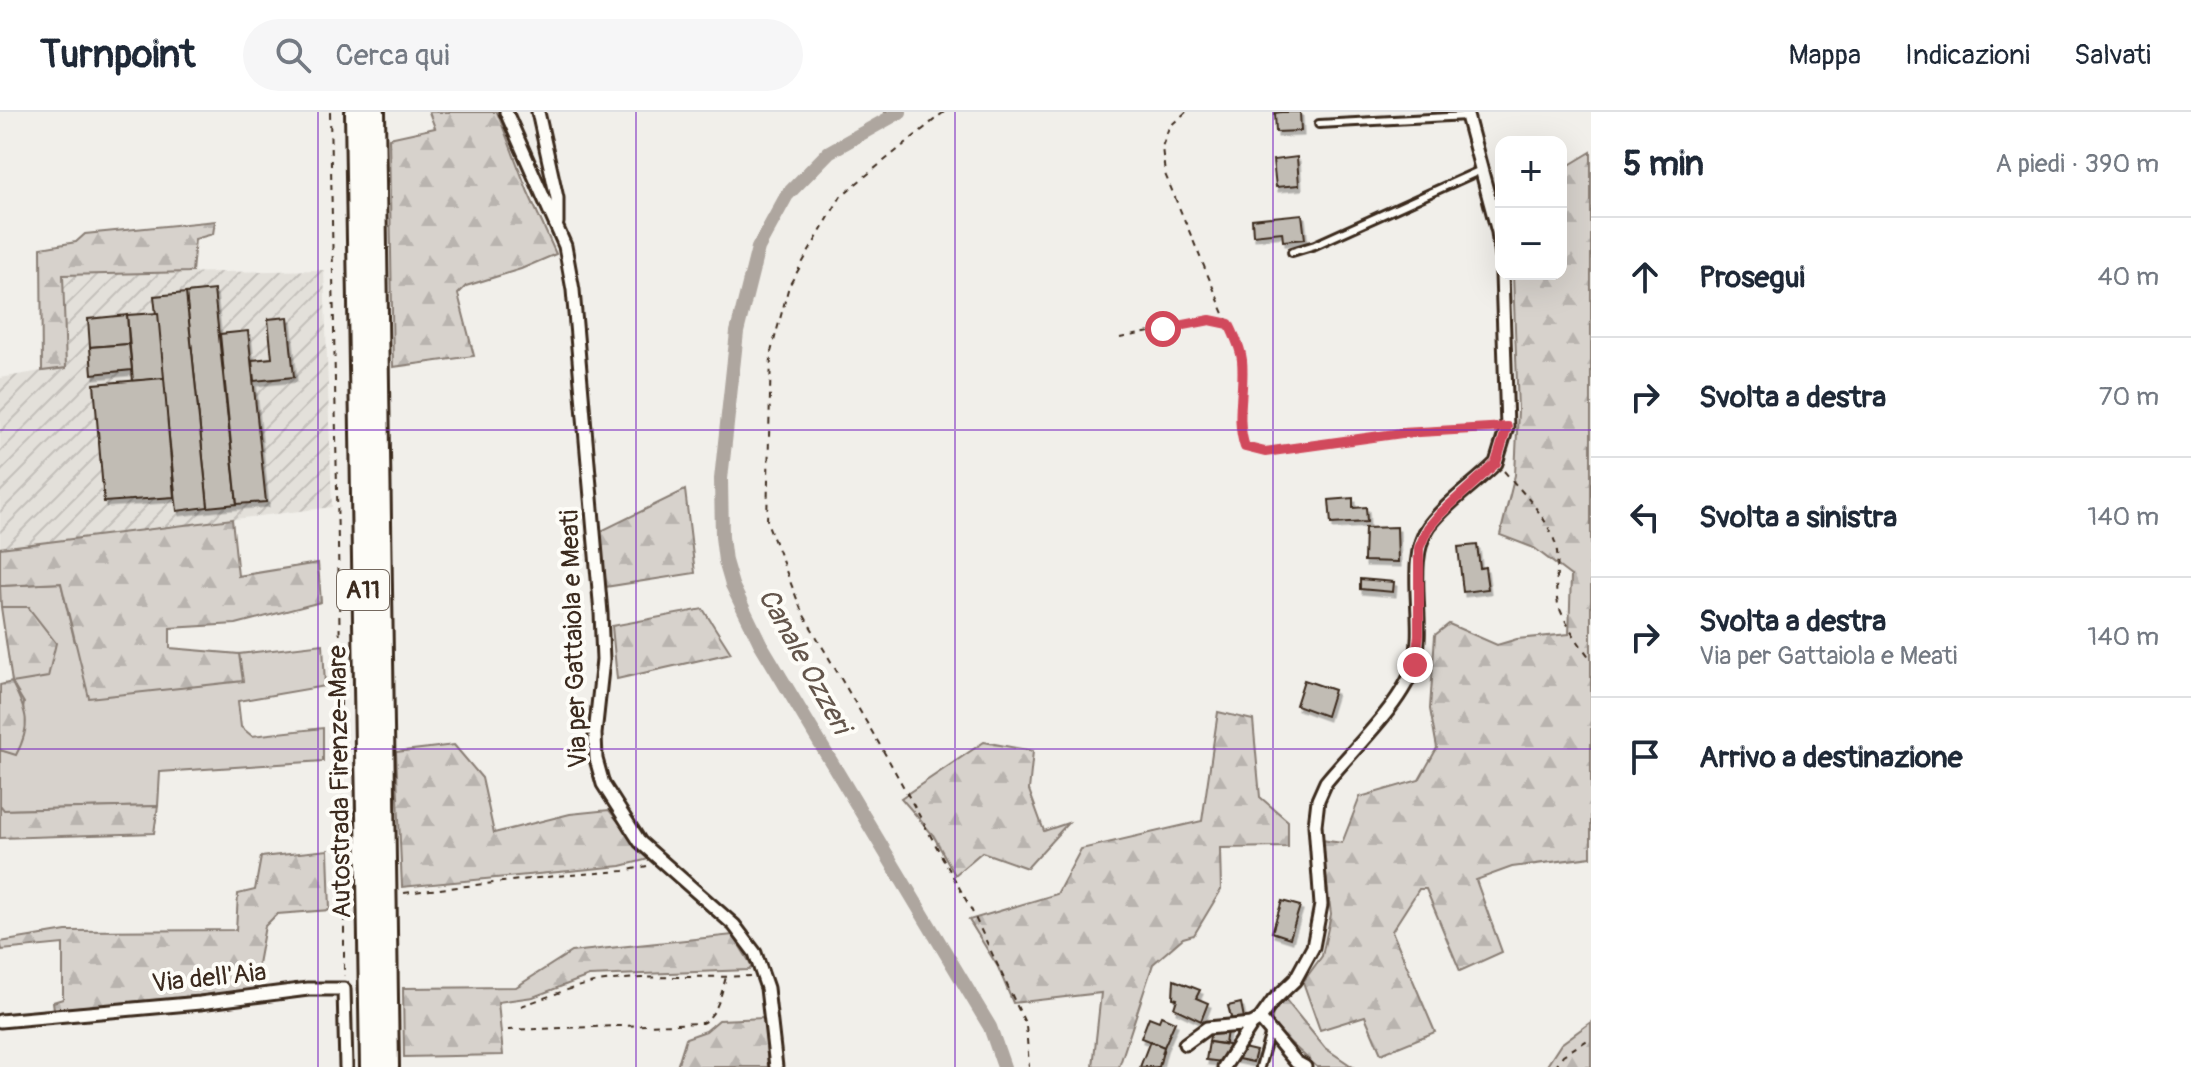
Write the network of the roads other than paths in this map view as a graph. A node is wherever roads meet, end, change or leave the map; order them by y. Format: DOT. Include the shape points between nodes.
graph roads {
  1 [pos="356,112"];
  2 [pos="374,112"];
  3 [pos="506,112"];
  4 [pos="538,112"];
  5 [pos="1466,114"];
  6 [pos="1319,124"];
  7 [pos="1481,170"];
  8 [pos="1495,221"];
  9 [pos="557,228"];
  10 [pos="1292,252"];
  11 [pos="1502,280"];
  12 [pos="0,1021"];
  13 [pos="1256,1021"];
  14 [pos="1270,1030"];
  15 [pos="1185,1044"];
  16 [pos="346,1067"];
  17 [pos="371,1067"];
  18 [pos="388,1067"];
  19 [pos="776,1067"];
  20 [pos="1224,1067"];
  21 [pos="1260,1067"];
  22 [pos="1305,1067"];
  1 -- 17 [label="highway, Autostrada Firenze-Mare / A11"];
  2 -- 18 [label="highway, Autostrada Firenze-Mare / A11"];
  3 -- 9 [label="street, Via per Gattaiola e Meati"];
  4 -- 9 [label="street" via="557,198"];
  5 -- 6 [label="lane"];
  5 -- 7 [label="street"];
  7 -- 8 [label="street"];
  7 -- 10 [label="lane"];
  9 -- 19 [label="street, Via per Gattaiola e Meati" via="573,290 601,613 596,759 603,784 640,842 734,925 755,953 767,988"];
  11 -- 13 [label="street" via="1507,427 1496,463 1440,514 1419,548 1415,665 1401,693 1322,791 1315,825 1321,905 1313,947 1295,980"];
  12 -- 16 [label="street, Via dell'Aia" via="344,989"];
  13 -- 14 [label="street"];
  13 -- 15 [label="street" via="1207,1028"];
  13 -- 20 [label="street"];
  14 -- 21 [label="lane"];
  14 -- 22 [label="street"];
}
